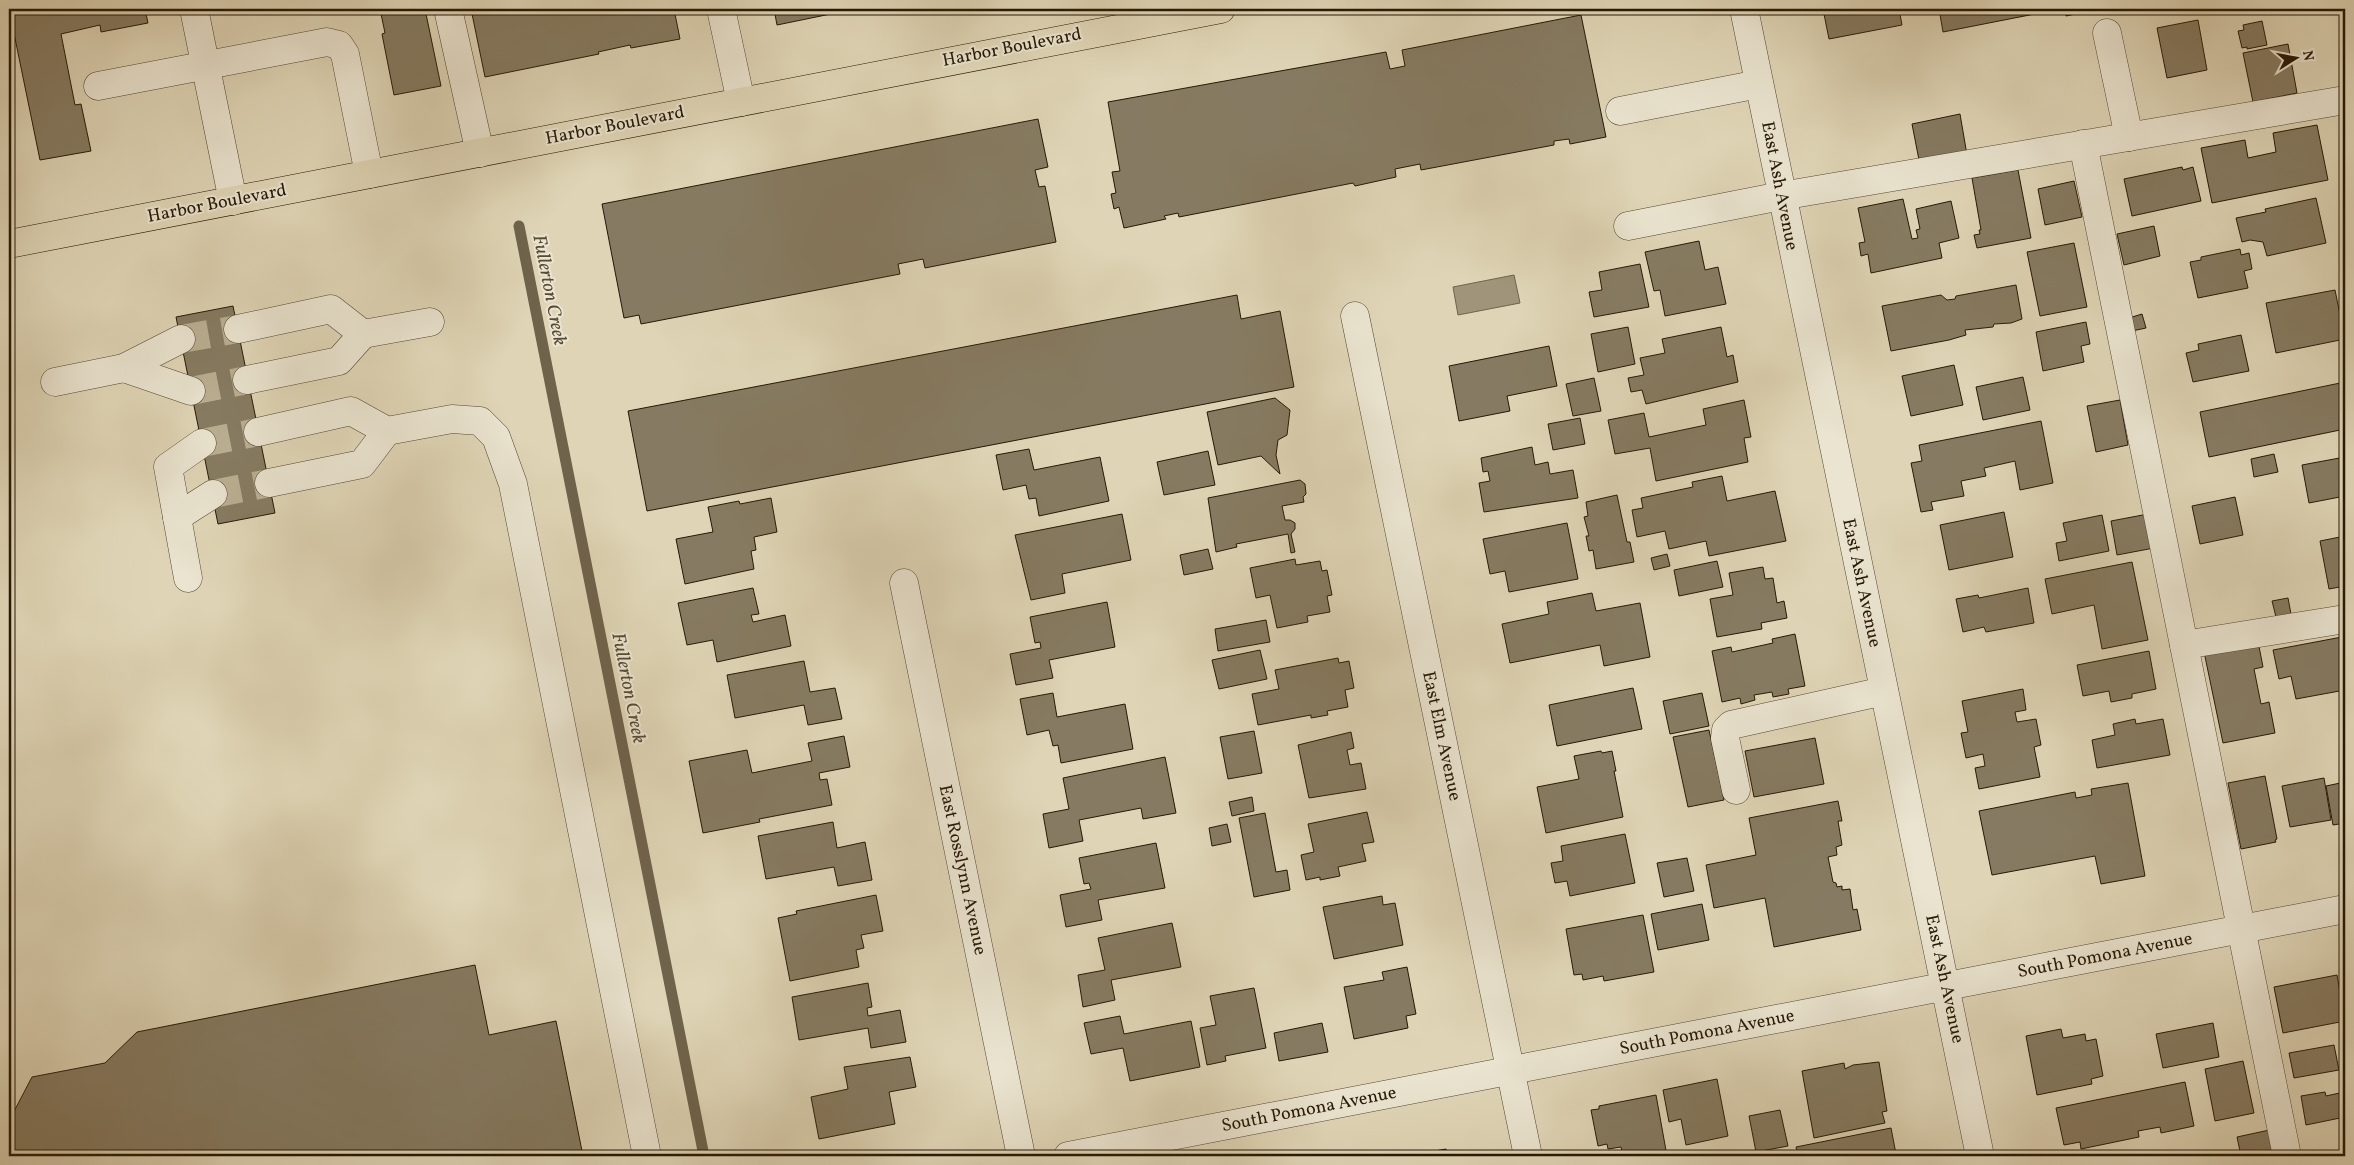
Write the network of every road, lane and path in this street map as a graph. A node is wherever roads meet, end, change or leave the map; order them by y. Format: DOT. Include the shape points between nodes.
graph roads {
  1 [pos="194,9"];
  2 [pos="448,9"];
  3 [pos="721,9"];
  4 [pos="1221,9"];
  5 [pos="1744,9"];
  6 [pos="2107,33"];
  7 [pos="206,67"];
  8 [pos="1759,84"];
  9 [pos="98,86"];
  10 [pos="2345,100"];
  11 [pos="740,102"];
  12 [pos="1620,111"];
  13 [pos="2129,137"];
  14 [pos="2083,144"];
  15 [pos="480,153"];
  16 [pos="369,174"];
  17 [pos="1781,196"];
  18 [pos="233,201"];
  19 [pos="1628,226"];
  20 [pos="9,244"];
  21 [pos="1355,316"];
  22 [pos="430,322"];
  23 [pos="238,329"];
  24 [pos="363,334"];
  25 [pos="180,339"];
  26 [pos="124,368"];
  27 [pos="247,380"];
  28 [pos="55,382"];
  29 [pos="191,391"];
  30 [pos="387,431"];
  31 [pos="258,432"];
  32 [pos="202,443"];
  33 [pos="269,483"];
  34 [pos="212,494"];
  35 [pos="177,517"];
  36 [pos="188,578"];
  37 [pos="904,583"];
  38 [pos="2345,619"];
  39 [pos="2184,645"];
  40 [pos="1884,691"];
  41 [pos="1736,790"];
  42 [pos="2345,908"];
  43 [pos="2241,930"];
  44 [pos="1945,987"];
  45 [pos="1510,1072"];
  46 [pos="647,1156"];
  47 [pos="1021,1156"];
  48 [pos="1068,1156"];
  49 [pos="1528,1156"];
  50 [pos="1980,1156"];
  51 [pos="2287,1156"];
  1 -- 7 [label="street"];
  2 -- 15 [label="street"];
  3 -- 11 [label="street"];
  4 -- 11 [label="main road, Harbor Boulevard"];
  5 -- 8 [label="street, East Ash Avenue"];
  6 -- 13 [label="street"];
  7 -- 9 [label="street"];
  7 -- 16 [label="street" via="327,42 339,45 345,54"];
  7 -- 18 [label="street"];
  8 -- 12 [label="street"];
  8 -- 17 [label="street, East Ash Avenue"];
  10 -- 13 [label="street"];
  11 -- 15 [label="main road, Harbor Boulevard"];
  13 -- 14 [label="street"];
  14 -- 17 [label="street"];
  14 -- 39 [label="street"];
  15 -- 16 [label="main road, Harbor Boulevard"];
  16 -- 18 [label="main road, Harbor Boulevard"];
  17 -- 19 [label="street"];
  17 -- 40 [label="street, East Ash Avenue"];
  18 -- 20 [label="main road, Harbor Boulevard"];
  21 -- 45 [label="street, East Elm Avenue"];
  22 -- 24 [label="street"];
  23 -- 24 [label="street" via="331,309"];
  24 -- 27 [label="street" via="339,361"];
  25 -- 26 [label="street"];
  26 -- 28 [label="street"];
  26 -- 29 [label="street"];
  30 -- 31 [label="street" via="351,411"];
  30 -- 33 [label="street" via="362,464"];
  30 -- 46 [label="street" via="452,419 480,421 496,437 514,484"];
  32 -- 35 [label="street" via="168,467"];
  34 -- 35 [label="street"];
  35 -- 36 [label="street"];
  37 -- 47 [label="street, East Rosslynn Avenue"];
  38 -- 39 [label="street"];
  39 -- 43 [label="street"];
  40 -- 41 [label="street" via="1731,725 1725,738"];
  40 -- 44 [label="street, East Ash Avenue"];
  42 -- 43 [label="street, South Pomona Avenue"];
  43 -- 44 [label="street, South Pomona Avenue"];
  43 -- 51 [label="street"];
  44 -- 45 [label="street, South Pomona Avenue"];
  44 -- 50 [label="street, East Ash Avenue"];
  45 -- 48 [label="street, South Pomona Avenue"];
  45 -- 49 [label="street, East Elm Avenue"];
}
